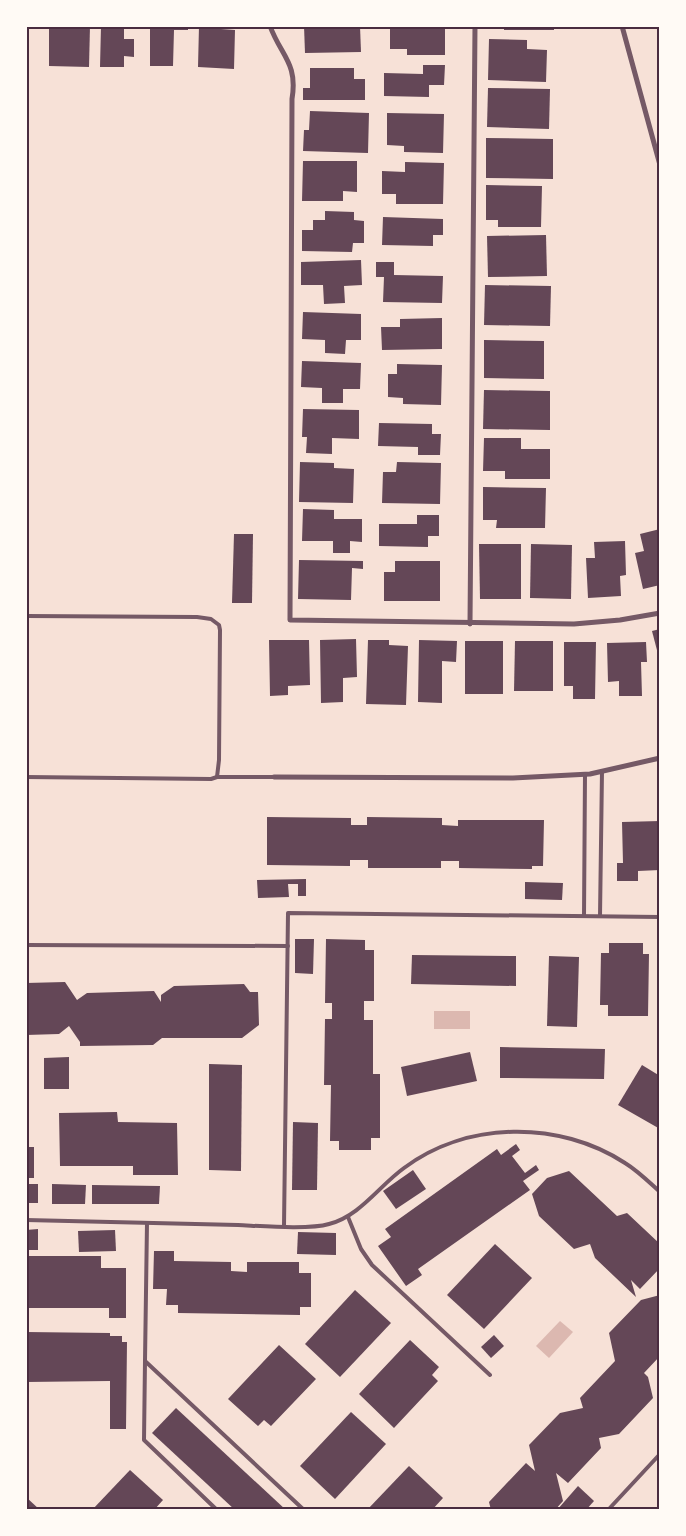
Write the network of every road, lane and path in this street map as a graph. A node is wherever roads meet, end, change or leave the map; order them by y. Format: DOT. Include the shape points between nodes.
graph roads {
  1 [pos="270,26"];
  2 [pos="475,26"];
  3 [pos="622,26"];
  4 [pos="660,165"];
  5 [pos="660,613"];
  6 [pos="26,616"];
  7 [pos="470,624"];
  8 [pos="660,758"];
  9 [pos="602,771"];
  10 [pos="585,774"];
  11 [pos="26,777"];
  12 [pos="217,777"];
  13 [pos="274,777"];
  14 [pos="584,916"];
  15 [pos="600,916"];
  16 [pos="660,917"];
  17 [pos="26,945"];
  18 [pos="288,946"];
  19 [pos="660,1192"];
  20 [pos="348,1217"];
  21 [pos="26,1220"];
  22 [pos="147,1223"];
  23 [pos="284,1226"];
  24 [pos="145,1361"];
  25 [pos="490,1374"];
  26 [pos="660,1454"];
  27 [pos="217,1510"];
  28 [pos="304,1510"];
  29 [pos="608,1510"];
  1 -- 7 [label="street" via="292,67 294,86 290,620"];
  2 -- 7 [label="street"];
  3 -- 4 [label="street"];
  5 -- 7 [label="street" via="574,624"];
  6 -- 12 [label="lane" via="197,617 216,622 220,630 220,760"];
  8 -- 9 [label="street"];
  9 -- 10 [label="street"];
  9 -- 15 [label="lane"];
  10 -- 13 [label="street" via="513,778"];
  10 -- 14 [label="lane"];
  11 -- 12 [label="lane"];
  12 -- 13 [label="lane"];
  14 -- 15 [label="lane"];
  14 -- 18 [label="lane" via="288,913"];
  15 -- 16 [label="lane"];
  17 -- 18 [label="lane"];
  18 -- 23 [label="lane"];
  19 -- 20 [label="lane" via="625,1162 583,1143 537,1132 490,1133 445,1145 424,1155 404,1168"];
  20 -- 23 [label="lane" via="328,1225"];
  20 -- 25 [label="lane" via="361,1249 372,1265"];
  21 -- 22 [label="lane"];
  22 -- 23 [label="lane"];
  22 -- 24 [label="lane"];
  24 -- 27 [label="lane" via="144,1440"];
  24 -- 28 [label="lane"];
  26 -- 29 [label="lane"];
}
